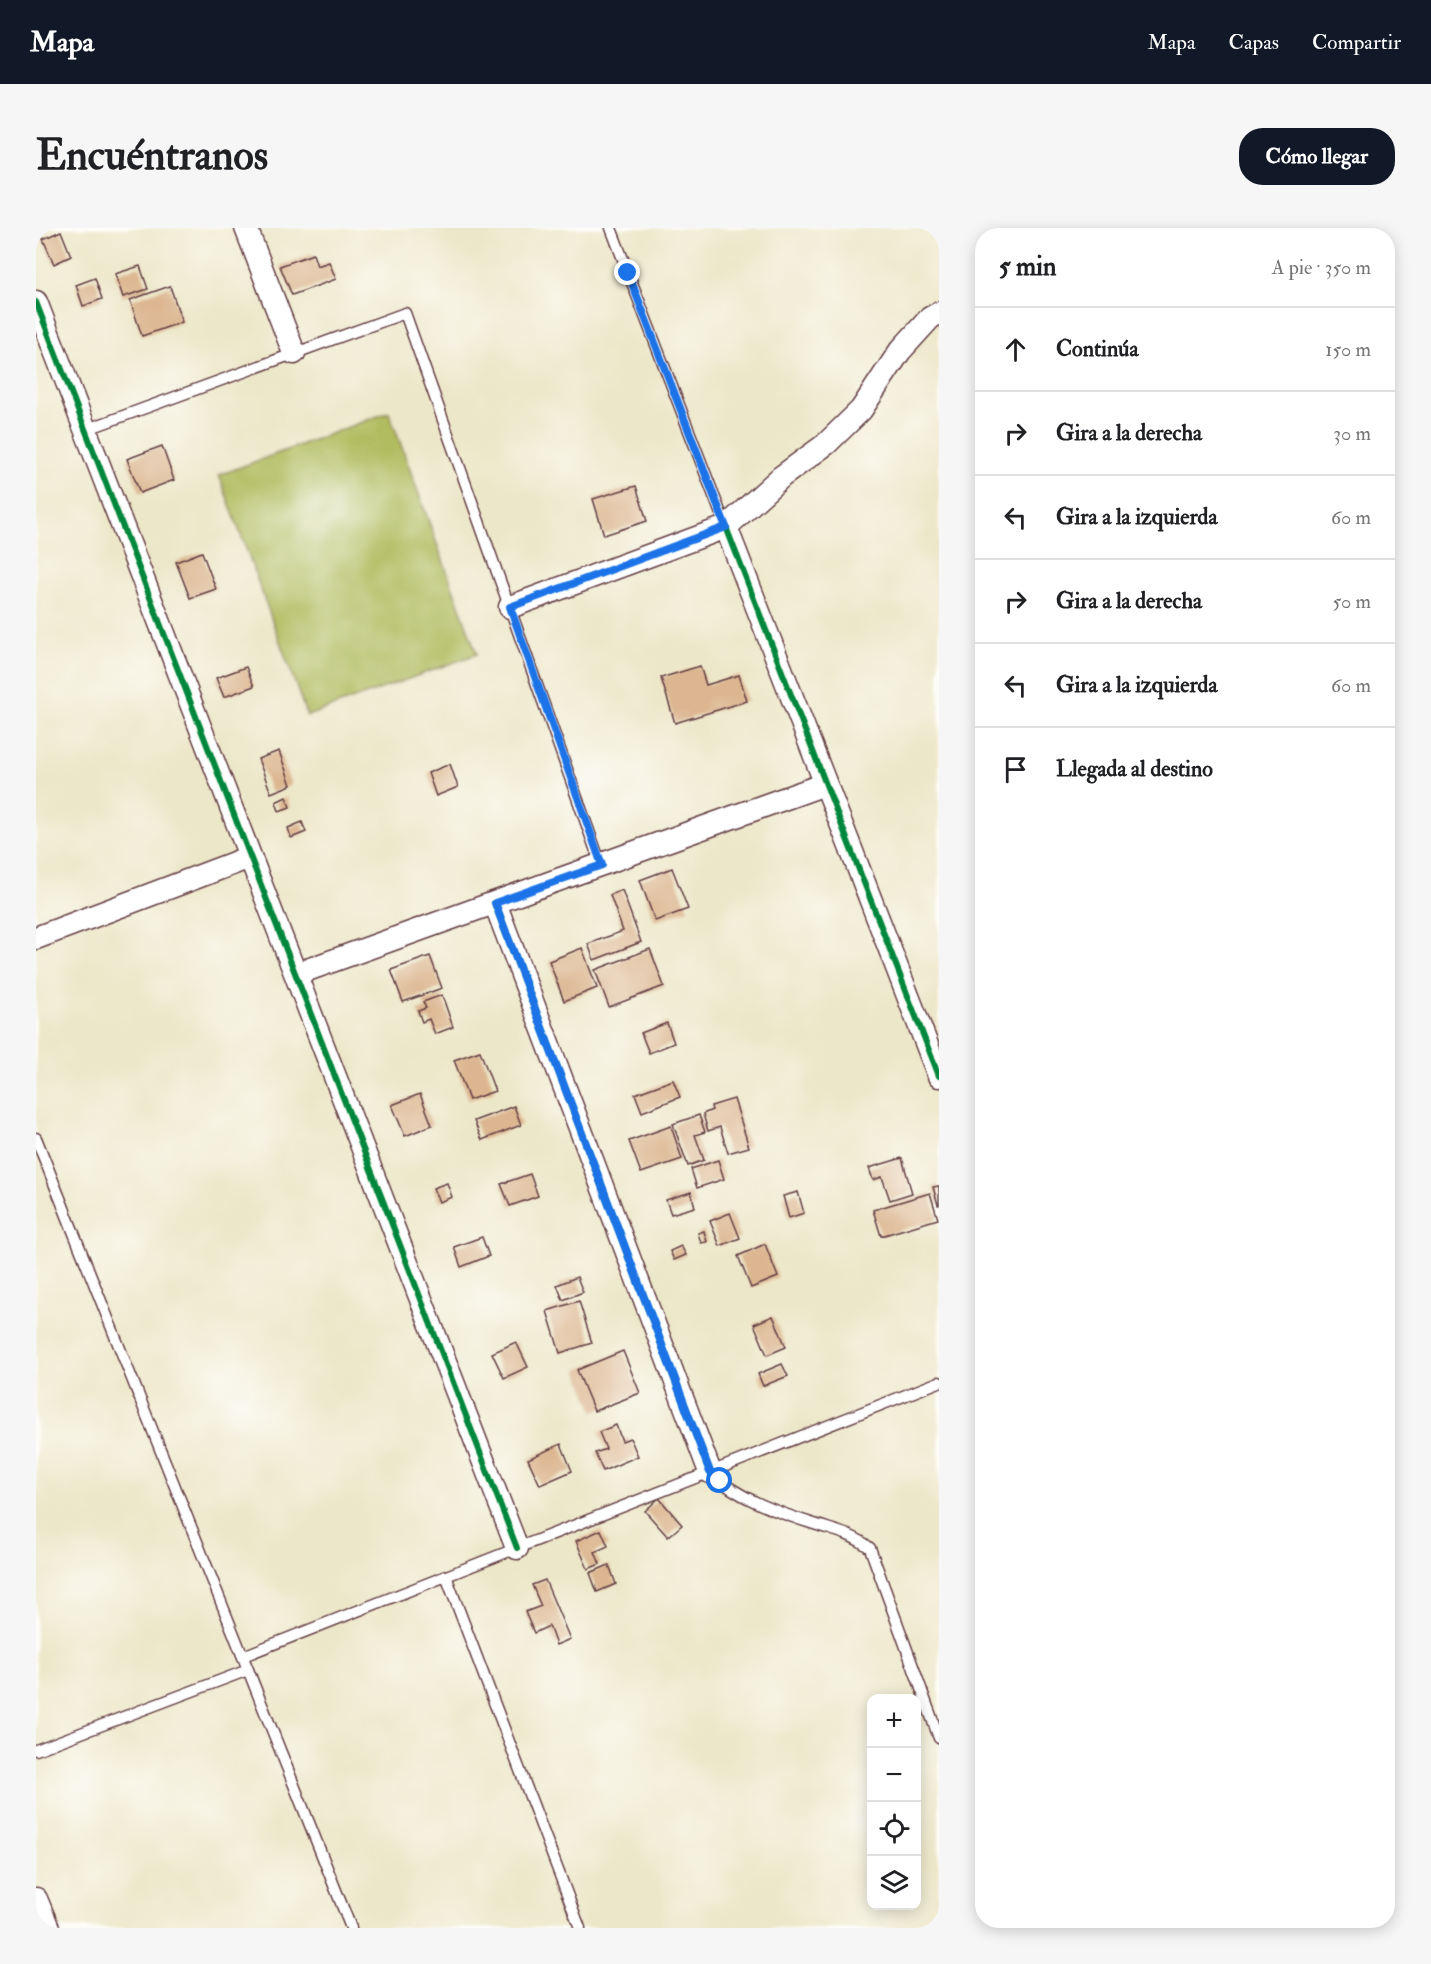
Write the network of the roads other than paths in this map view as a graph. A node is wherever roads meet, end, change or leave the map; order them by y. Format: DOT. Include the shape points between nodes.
graph roads {
  1 [pos="246,228"];
  2 [pos="611,228"];
  3 [pos="36,302"];
  4 [pos="939,313"];
  5 [pos="294,353"];
  6 [pos="85,430"];
  7 [pos="726,527"];
  8 [pos="510,607"];
  9 [pos="825,784"];
  10 [pos="250,857"];
  11 [pos="602,865"];
  12 [pos="495,903"];
  13 [pos="36,938"];
  14 [pos="296,974"];
  15 [pos="939,1077"];
  16 [pos="36,1138"];
  17 [pos="939,1382"];
  18 [pos="710,1472"];
  19 [pos="517,1548"];
  20 [pos="446,1576"];
  21 [pos="243,1656"];
  22 [pos="248,1670"];
  23 [pos="939,1738"];
  24 [pos="36,1750"];
  25 [pos="36,1899"];
  26 [pos="48,1928"];
  27 [pos="351,1928"];
  28 [pos="580,1928"];
  1 -- 5 [label="street"];
  2 -- 7 [label="lane"];
  3 -- 6 [label="street"];
  4 -- 7 [label="street" via="900,351 861,410"];
  5 -- 6 [label="lane"];
  5 -- 8 [label="lane" via="405,313"];
  6 -- 10 [label="street"];
  7 -- 8 [label="street"];
  7 -- 9 [label="street"];
  8 -- 11 [label="lane"];
  9 -- 11 [label="street"];
  9 -- 15 [label="street"];
  10 -- 13 [label="street"];
  10 -- 14 [label="street"];
  11 -- 12 [label="street"];
  12 -- 14 [label="street"];
  12 -- 18 [label="street"];
  14 -- 19 [label="street"];
  16 -- 21 [label="lane"];
  17 -- 18 [label="lane"];
  18 -- 19 [label="lane"];
  18 -- 23 [label="lane" via="781,1513 857,1537 870,1548"];
  19 -- 20 [label="lane"];
  20 -- 21 [label="lane"];
  20 -- 28 [label="lane"];
  21 -- 22 [label="lane"];
  22 -- 24 [label="lane"];
  22 -- 27 [label="lane"];
  25 -- 26 [label="street"];
}
